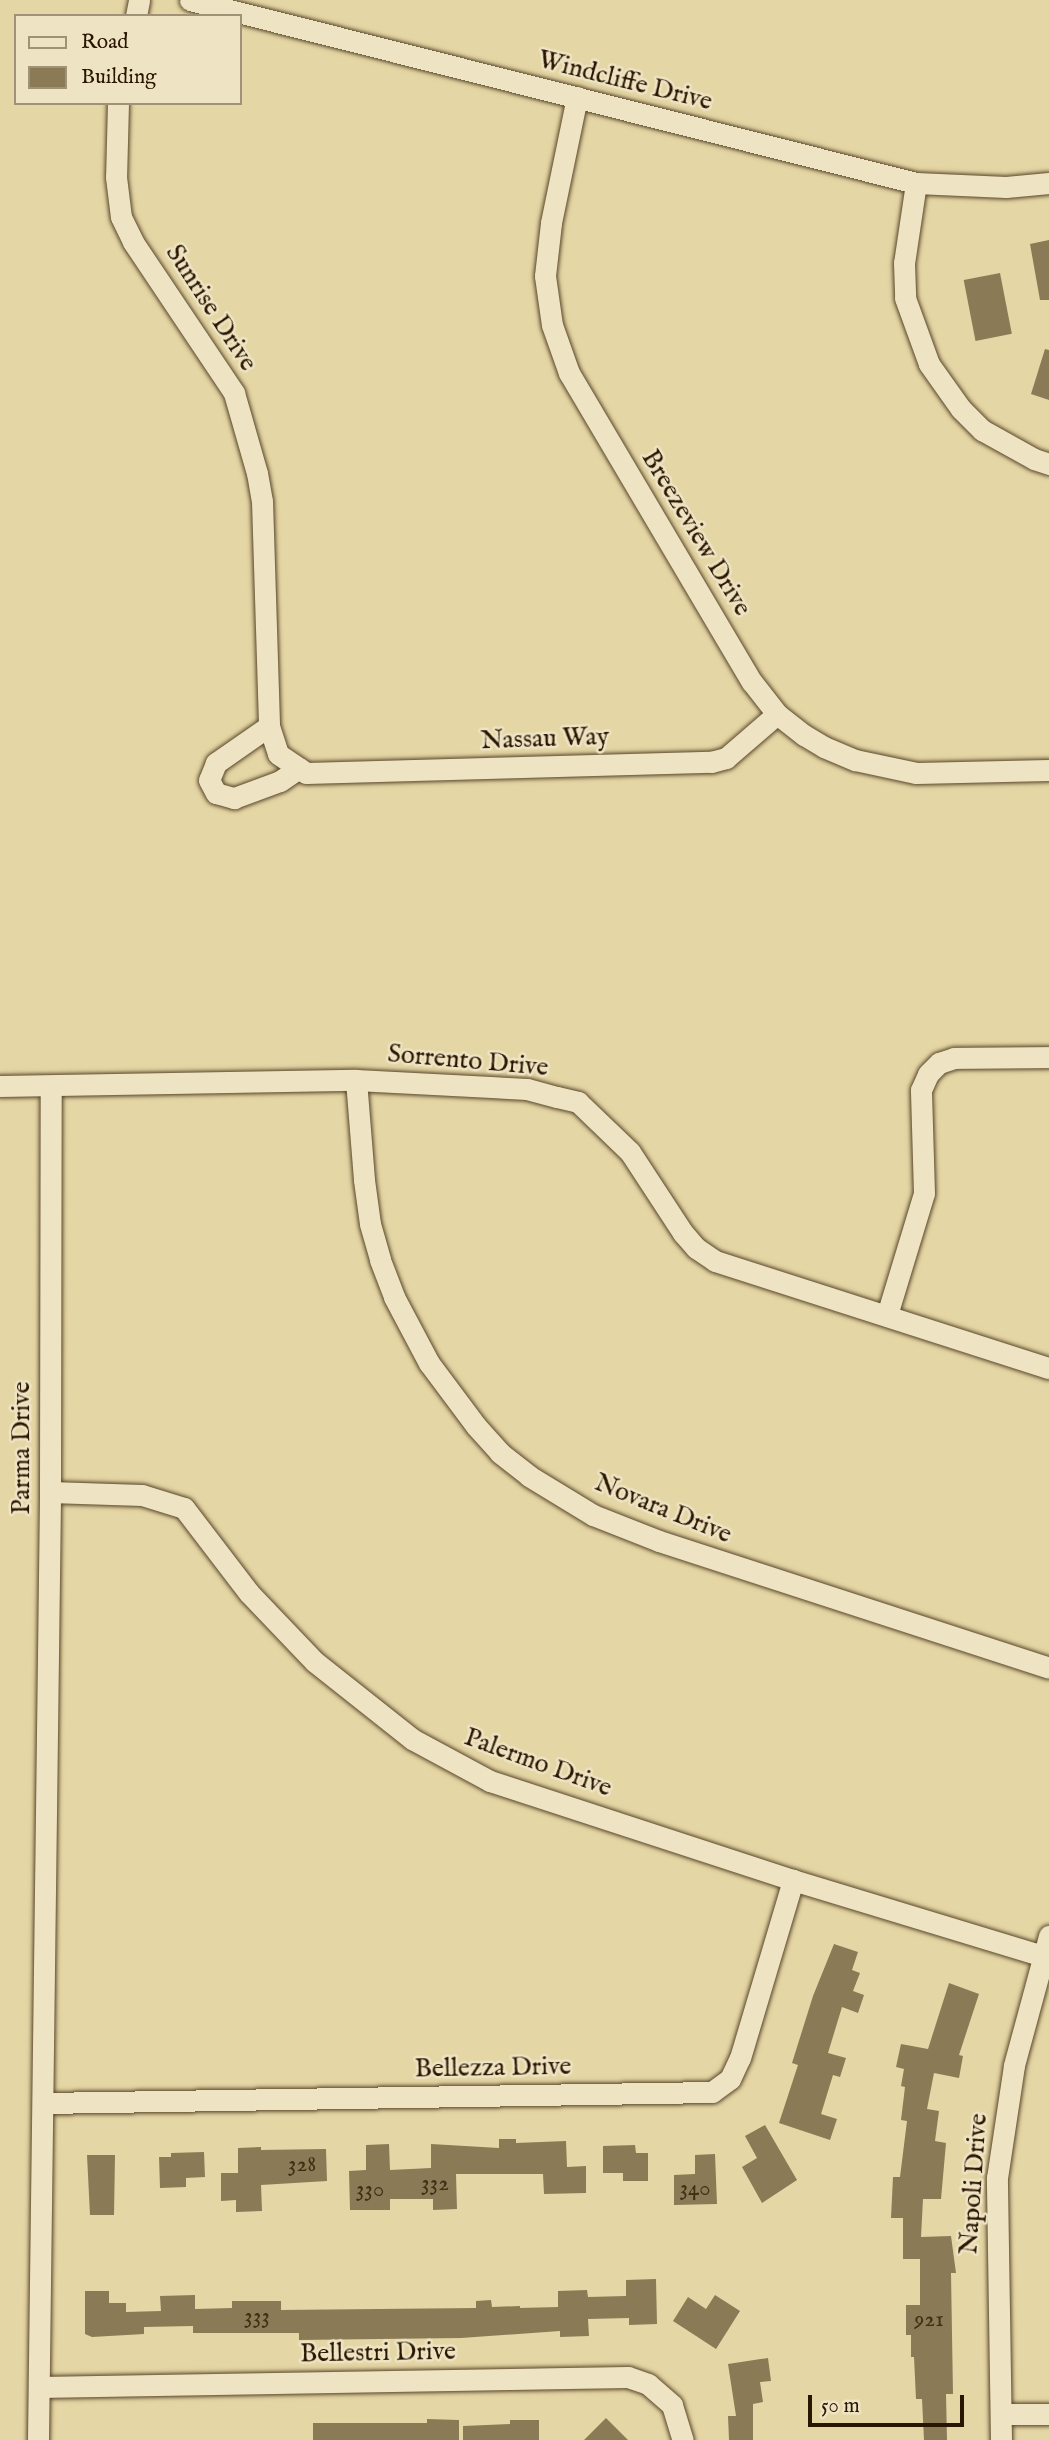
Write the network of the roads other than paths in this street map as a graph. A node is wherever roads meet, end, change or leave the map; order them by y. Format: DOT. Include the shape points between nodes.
graph roads {
  1 [pos="190,0"];
  2 [pos="577,97"];
  3 [pos="118,105"];
  4 [pos="916,183"];
  5 [pos="1049,183"];
  6 [pos="1049,464"];
  7 [pos="777,714"];
  8 [pos="269,726"];
  9 [pos="278,754"];
  10 [pos="299,768"];
  11 [pos="1049,770"];
  12 [pos="1049,1057"];
  13 [pos="356,1080"];
  14 [pos="0,1086"];
  15 [pos="51,1086"];
  16 [pos="887,1314"];
  17 [pos="1049,1368"];
  18 [pos="50,1492"];
  19 [pos="1049,1668"];
  20 [pos="793,1880"];
  21 [pos="1047,1950"];
  22 [pos="43,2103"];
  23 [pos="39,2387"];
  24 [pos="1001,2414"];
  25 [pos="1049,2414"];
  26 [pos="38,2440"];
  27 [pos="683,2440"];
  28 [pos="1001,2440"];
  1 -- 2 [label="street, Windcliffe Drive"];
  2 -- 4 [label="street, Windcliffe Drive"];
  2 -- 7 [label="street, Breezeview Drive" via="545,276 552,325 569,373 752,682"];
  3 -- 8 [label="street, Sunrise Drive" via="116,177 121,217 234,393 257,473 262,501"];
  4 -- 5 [label="street, Windcliffe Drive" via="1006,187"];
  4 -- 6 [label="street" via="904,263 905,298 929,364 982,430"];
  7 -- 10 [label="street, Nassau Way" via="734,752 711,762 306,773"];
  7 -- 11 [label="street, Breezeview Drive" via="824,747 883,768 916,773"];
  8 -- 9 [label="street, Sunrise Drive"];
  8 -- 10 [label="street" via="216,763 209,780 216,793 233,798 280,781"];
  9 -- 10 [label="street, Nassau Way"];
  12 -- 16 [label="street" via="954,1058 939,1063 928,1074 921,1090 924,1193"];
  13 -- 15 [label="street, Sorrento Drive"];
  13 -- 16 [label="street, Sorrento Drive" via="527,1089 578,1102 630,1152 683,1233 715,1261"];
  13 -- 19 [label="street, Novara Drive" via="370,1224 394,1297 429,1363 500,1453 593,1515 659,1541"];
  14 -- 15 [label="street, Sorrento Drive"];
  15 -- 18 [label="street, Parma Drive"];
  16 -- 17 [label="street, Sorrento Drive"];
  18 -- 20 [label="street, Palermo Drive" via="142,1495 184,1508 289,1637 369,1707 446,1760 490,1781"];
  18 -- 22 [label="street, Parma Drive"];
  20 -- 21 [label="street, Palermo Drive"];
  20 -- 22 [label="street, Bellezza Drive" via="740,2058 730,2079 712,2092"];
  21 -- 24 [label="street, Napoli Drive" via="1014,2064 997,2178"];
  22 -- 23 [label="street, Parma Drive"];
  23 -- 26 [label="street, Parma Drive"];
  23 -- 27 [label="street, Bellestri Drive" via="628,2377 648,2384 672,2405"];
  24 -- 25 [label="street"];
  24 -- 28 [label="street, Napoli Drive"];
}
